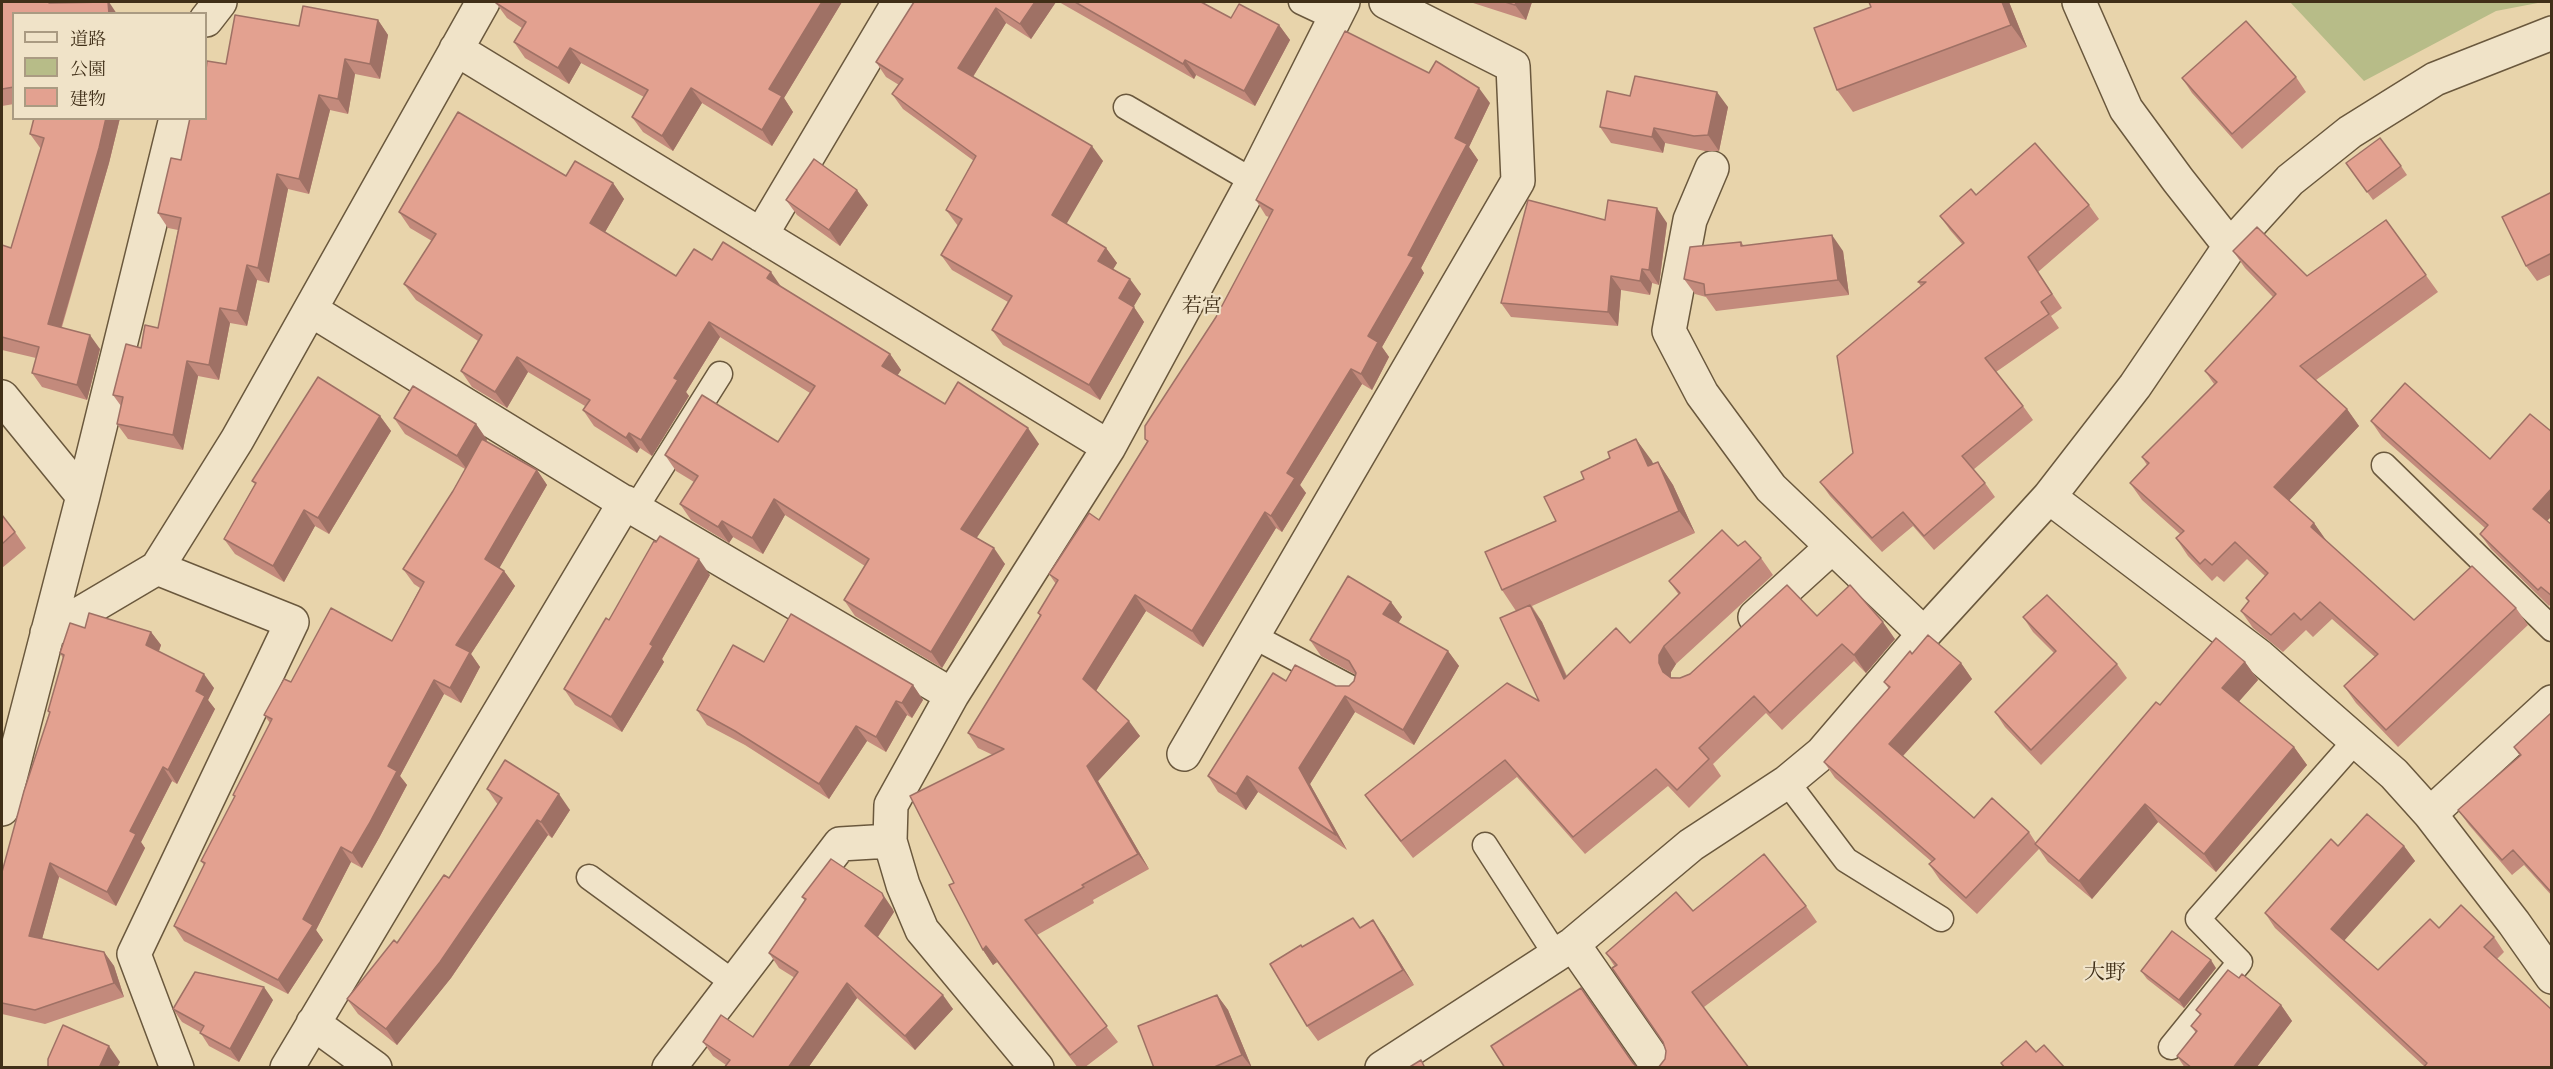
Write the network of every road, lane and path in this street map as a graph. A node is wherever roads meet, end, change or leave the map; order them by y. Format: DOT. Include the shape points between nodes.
graph roads {
  1 [pos="220,2"];
  2 [pos="483,2"];
  3 [pos="1301,2"];
  4 [pos="1386,2"];
  5 [pos="2079,2"];
  6 [pos="892,4"];
  7 [pos="1339,10"];
  8 [pos="207,19"];
  9 [pos="2552,33"];
  10 [pos="456,50"];
  11 [pos="1126,107"];
  12 [pos="176,120"];
  13 [pos="1712,168"];
  14 [pos="1253,181"];
  15 [pos="761,235"];
  16 [pos="2230,246"];
  17 [pos="311,310"];
  18 [pos="720,374"];
  19 [pos="2,397"];
  20 [pos="1109,447"];
  21 [pos="2384,465"];
  22 [pos="83,496"];
  23 [pos="2049,497"];
  24 [pos="630,505"];
  25 [pos="1832,548"];
  26 [pos="157,568"];
  27 [pos="2552,629"];
  28 [pos="47,633"];
  29 [pos="1924,634"];
  30 [pos="1252,636"];
  31 [pos="1731,639"];
  32 [pos="1353,688"];
  33 [pos="952,696"];
  34 [pos="2552,702"];
  35 [pos="2356,740"];
  36 [pos="1184,754"];
  37 [pos="1787,782"];
  38 [pos="3,799"];
  39 [pos="2430,814"];
  40 [pos="890,841"];
  41 [pos="1485,845"];
  42 [pos="589,877"];
  43 [pos="1941,919"];
  44 [pos="1564,950"];
  45 [pos="2552,977"];
  46 [pos="734,983"];
  47 [pos="313,1023"];
  48 [pos="2171,1047"];
  49 [pos="177,1068"];
  50 [pos="287,1068"];
  51 [pos="375,1068"];
  52 [pos="669,1068"];
  53 [pos="1037,1068"];
  54 [pos="1382,1068"];
  55 [pos="1659,1068"];
  1 -- 8 [label="street"];
  2 -- 10 [label="street"];
  3 -- 7 [label="lane"];
  4 -- 30 [label="street" via="1513,66 1518,181"];
  5 -- 16 [label="street" via="2126,109"];
  6 -- 15 [label="street"];
  7 -- 14 [label="street"];
  9 -- 16 [label="street" via="2435,79 2350,132 2290,180"];
  10 -- 15 [label="street"];
  10 -- 17 [label="street"];
  11 -- 14 [label="lane"];
  12 -- 22 [label="street"];
  13 -- 25 [label="street" via="1690,220 1670,332 1702,394 1771,488"];
  14 -- 20 [label="street"];
  15 -- 20 [label="street"];
  16 -- 23 [label="street" via="2135,386"];
  17 -- 24 [label="street"];
  17 -- 26 [label="street" via="237,440"];
  18 -- 24 [label="lane"];
  19 -- 22 [label="street"];
  20 -- 33 [label="street"];
  21 -- 27 [label="lane"];
  22 -- 28 [label="street"];
  23 -- 29 [label="street"];
  23 -- 35 [label="street" via="2259,656"];
  24 -- 33 [label="street"];
  24 -- 47 [label="street"];
  25 -- 29 [label="street"];
  25 -- 31 [label="street"];
  26 -- 28 [label="street"];
  26 -- 49 [label="street" via="292,622 134,954"];
  28 -- 38 [label="street"];
  29 -- 37 [label="street" via="1822,753"];
  30 -- 32 [label="lane"];
  30 -- 36 [label="street"];
  33 -- 40 [label="street" via="891,805"];
  34 -- 39 [label="street"];
  35 -- 39 [label="street"];
  35 -- 48 [label="lane" via="2198,920 2240,962"];
  37 -- 43 [label="lane" via="1846,860"];
  37 -- 44 [label="street" via="1691,845"];
  39 -- 45 [label="street"];
  40 -- 46 [label="street" via="840,844"];
  40 -- 53 [label="street" via="922,930"];
  41 -- 44 [label="lane"];
  42 -- 46 [label="lane"];
  44 -- 54 [label="street"];
  44 -- 55 [label="street"];
  46 -- 52 [label="street"];
  47 -- 50 [label="street"];
  47 -- 51 [label="street"];
}
